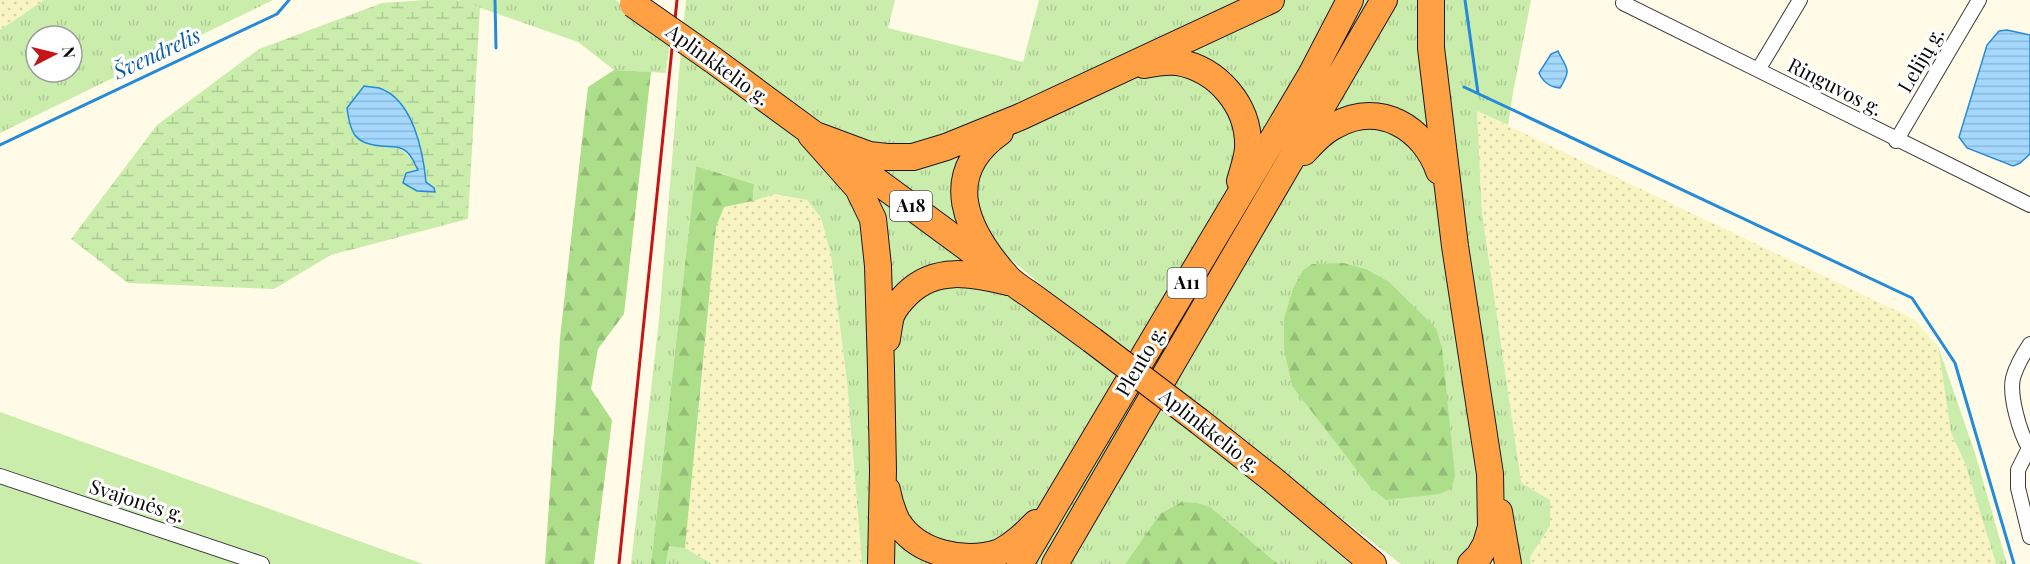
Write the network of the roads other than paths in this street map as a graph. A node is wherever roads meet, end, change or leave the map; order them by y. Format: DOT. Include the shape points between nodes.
graph roads {
  1 [pos="1271,0"];
  2 [pos="1350,0"];
  3 [pos="1384,0"];
  4 [pos="1431,0"];
  5 [pos="1800,0"];
  6 [pos="1979,0"];
  7 [pos="631,2"];
  8 [pos="1624,2"];
  9 [pos="1120,70"];
  10 [pos="1758,70"];
  11 [pos="1020,117"];
  12 [pos="811,133"];
  13 [pos="1896,141"];
  14 [pos="1286,169"];
  15 [pos="1235,203"];
  16 [pos="2030,205"];
  17 [pos="1455,246"];
  18 [pos="1011,280"];
  19 [pos="2030,344"];
  20 [pos="880,369"];
  21 [pos="2030,447"];
  22 [pos="883,470"];
  23 [pos="1490,474"];
  24 [pos="0,476"];
  25 [pos="1058,501"];
  26 [pos="2030,537"];
  27 [pos="1358,555"];
  28 [pos="262,564"];
  29 [pos="881,564"];
  30 [pos="1020,564"];
  31 [pos="1055,564"];
  32 [pos="1382,564"];
  33 [pos="1471,564"];
  34 [pos="1508,564"];
  1 -- 9 [label="highway"];
  2 -- 15 [label="highway, Plento g. / A11" via="1311,75"];
  3 -- 14 [label="highway, Plento g. / A11"];
  4 -- 17 [label="highway" via="1431,48"];
  5 -- 10 [label="street"];
  6 -- 13 [label="street, Lelijų g."];
  7 -- 12 [label="highway, Aplinkkelio g. / A18, bridge"];
  8 -- 10 [label="street, Ringuvos g."];
  9 -- 11 [label="highway"];
  9 -- 15 [label="highway" via="1175,62 1212,76 1227,89 1246,126 1248,149"];
  10 -- 13 [label="street, Ringuvos g."];
  11 -- 12 [label="highway" via="913,157 869,155"];
  11 -- 18 [label="highway" via="977,152 964,186 969,223"];
  12 -- 18 [label="highway, Aplinkkelio g. / A18"];
  12 -- 20 [label="highway" via="858,188 873,219"];
  13 -- 16 [label="street, Ringuvos g."];
  14 -- 17 [label="highway" via="1336,124 1369,116 1396,121 1426,143 1435,159"];
  14 -- 31 [label="highway, Plento g. / A11"];
  15 -- 25 [label="highway, Plento g. / A11"];
  17 -- 23 [label="highway"];
  18 -- 20 [label="highway" via="949,274 915,286 891,315"];
  18 -- 27 [label="highway, Aplinkkelio g. / A18, bridge" via="1272,479"];
  19 -- 21 [label="street" via="2013,378 2020,430"];
  20 -- 22 [label="highway"];
  21 -- 26 [label="street" via="2018,470 2018,488"];
  22 -- 25 [label="highway" via="898,522 923,547 950,558 979,559 999,553 1022,538"];
  22 -- 29 [label="highway"];
  23 -- 33 [label="highway" via="1491,528 1486,544"];
  23 -- 34 [label="highway"];
  24 -- 28 [label="street, Svajonės g."];
  25 -- 30 [label="highway, Plento g. / A11"];
  27 -- 32 [label="highway, Aplinkkelio g."];
}
